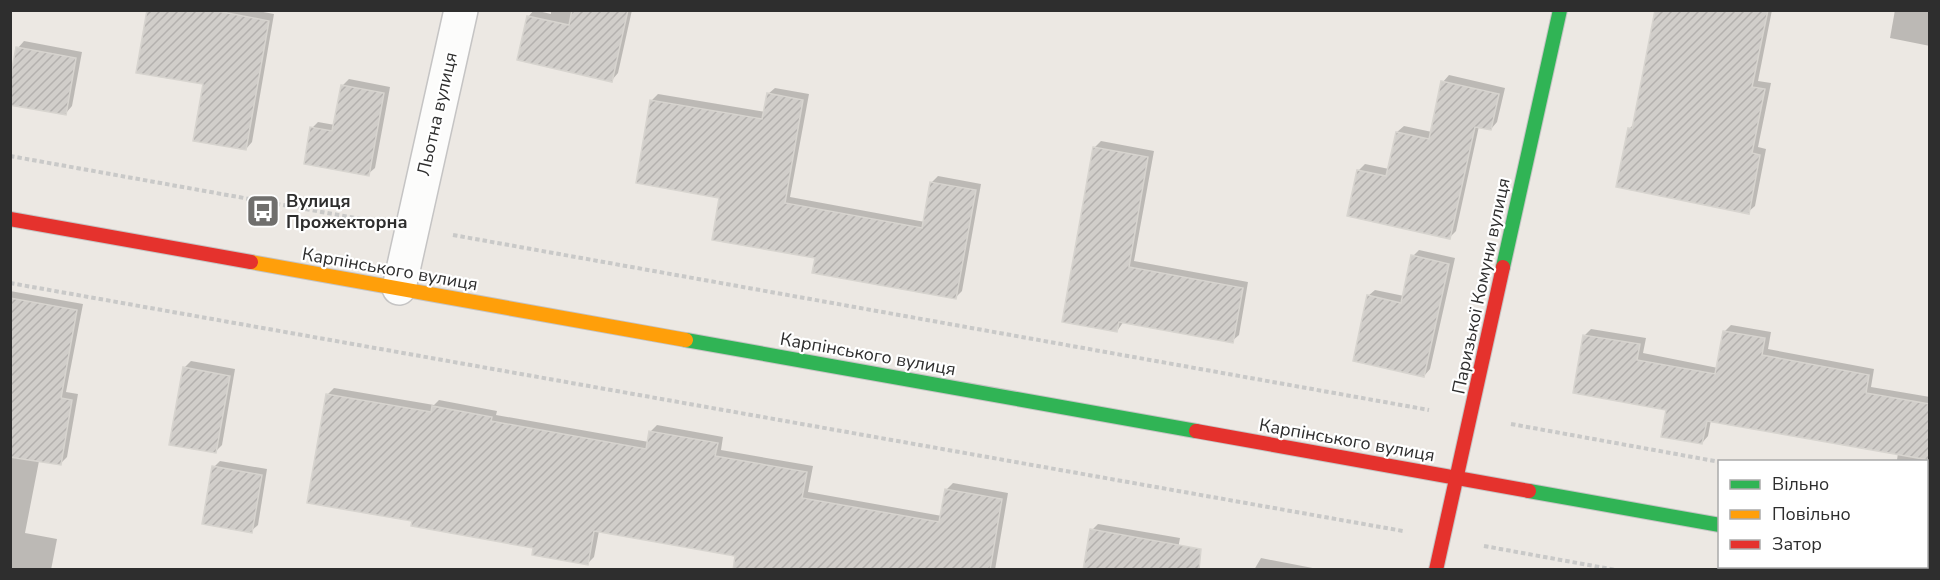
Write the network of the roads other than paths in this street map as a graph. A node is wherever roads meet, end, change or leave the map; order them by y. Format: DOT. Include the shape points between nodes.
graph roads {
  1 [pos="461,10"];
  2 [pos="1560,10"];
  3 [pos="10,219"];
  4 [pos="399,288"];
  5 [pos="1457,478"];
  6 [pos="1718,525"];
  7 [pos="1436,570"];
  1 -- 4 [label="street, Льотна вулиця"];
  2 -- 5 [label="street, Паризької Комуни вулиця"];
  3 -- 4 [label="street, Карпінського вулиця"];
  4 -- 5 [label="street, Карпінського вулиця"];
  5 -- 6 [label="street, Карпінського вулиця"];
  5 -- 7 [label="street, Паризької Комуни вулиця"];
}
